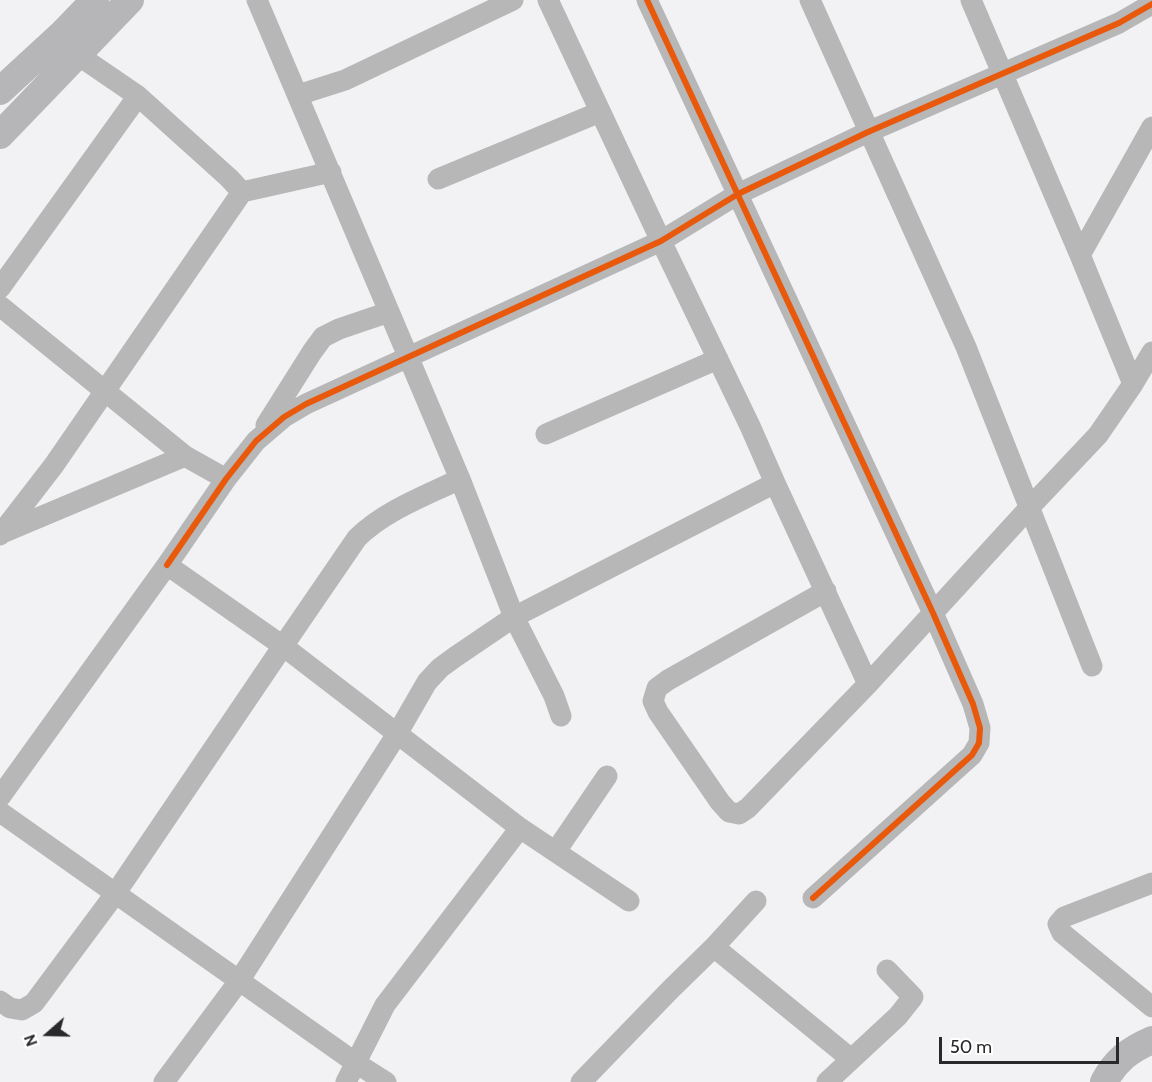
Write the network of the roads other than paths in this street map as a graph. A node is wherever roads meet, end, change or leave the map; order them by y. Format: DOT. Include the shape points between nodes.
graph roads {
  1 [pos="95,0"];
  2 [pos="130,0"];
  3 [pos="257,0"];
  4 [pos="513,0"];
  5 [pos="548,0"];
  6 [pos="647,0"];
  7 [pos="810,0"];
  8 [pos="971,0"];
  9 [pos="1152,4"];
  10 [pos="78,55"];
  11 [pos="1003,74"];
  12 [pos="0,93"];
  13 [pos="298,95"];
  14 [pos="138,96"];
  15 [pos="600,112"];
  16 [pos="9,125"];
  17 [pos="1152,127"];
  18 [pos="868,132"];
  19 [pos="331,172"];
  20 [pos="438,179"];
  21 [pos="242,192"];
  22 [pos="738,194"];
  23 [pos="661,241"];
  24 [pos="1080,255"];
  25 [pos="0,288"];
  26 [pos="0,306"];
  27 [pos="389,312"];
  28 [pos="1152,352"];
  29 [pos="408,356"];
  30 [pos="718,359"];
  31 [pos="1133,384"];
  32 [pos="105,392"];
  33 [pos="546,434"];
  34 [pos="256,441"];
  35 [pos="185,456"];
  36 [pos="226,479"];
  37 [pos="460,479"];
  38 [pos="775,483"];
  39 [pos="1029,507"];
  40 [pos="1,534"];
  41 [pos="167,565"];
  42 [pos="826,591"];
  43 [pos="933,613"];
  44 [pos="513,617"];
  45 [pos="283,646"];
  46 [pos="1092,666"];
  47 [pos="868,684"];
  48 [pos="561,716"];
  49 [pos="398,734"];
  50 [pos="607,776"];
  51 [pos="0,797"];
  52 [pos="0,812"];
  53 [pos="520,828"];
  54 [pos="556,851"];
  55 [pos="1152,883"];
  56 [pos="116,894"];
  57 [pos="813,898"];
  58 [pos="629,901"];
  59 [pos="756,901"];
  60 [pos="714,947"];
  61 [pos="886,970"];
  62 [pos="239,981"];
  63 [pos="0,1001"];
  64 [pos="1152,1007"];
  65 [pos="1152,1040"];
  66 [pos="851,1059"];
  67 [pos="351,1073"];
  68 [pos="164,1082"];
  69 [pos="386,1082"];
  70 [pos="581,1082"];
  71 [pos="827,1082"];
  72 [pos="1104,1082"];
  1 -- 12 [label="street"];
  2 -- 10 [label="street"];
  3 -- 13 [label="street"];
  4 -- 13 [label="street" via="345,80"];
  5 -- 15 [label="street"];
  6 -- 22 [label="street"];
  7 -- 18 [label="street"];
  8 -- 11 [label="street"];
  9 -- 11 [label="street" via="1119,23"];
  10 -- 14 [label="street"];
  10 -- 16 [label="street"];
  11 -- 18 [label="street"];
  11 -- 24 [label="street"];
  12 -- 16 [label="street"];
  13 -- 19 [label="street"];
  14 -- 21 [label="street"];
  14 -- 25 [label="street"];
  15 -- 20 [label="street"];
  15 -- 23 [label="street"];
  17 -- 24 [label="street"];
  18 -- 22 [label="street"];
  18 -- 39 [label="street" via="966,346"];
  19 -- 21 [label="street"];
  19 -- 27 [label="street"];
  21 -- 32 [label="street"];
  22 -- 23 [label="street"];
  22 -- 43 [label="street"];
  23 -- 29 [label="street"];
  23 -- 30 [label="street"];
  24 -- 31 [label="street"];
  26 -- 32 [label="street"];
  27 -- 29 [label="street"];
  27 -- 34 [label="street" via="323,338"];
  28 -- 31 [label="street"];
  29 -- 34 [label="street" via="306,404"];
  29 -- 37 [label="street"];
  30 -- 33 [label="street"];
  30 -- 38 [label="street"];
  31 -- 39 [label="street" via="1098,435"];
  32 -- 35 [label="street"];
  32 -- 40 [label="street"];
  34 -- 36 [label="street"];
  35 -- 36 [label="street"];
  35 -- 40 [label="street"];
  36 -- 41 [label="street"];
  37 -- 44 [label="street"];
  37 -- 45 [label="street" via="383,517 357,538"];
  38 -- 42 [label="street"];
  38 -- 44 [label="street"];
  39 -- 43 [label="street"];
  39 -- 46 [label="street"];
  41 -- 45 [label="street"];
  41 -- 51 [label="street"];
  42 -- 47 [label="street"];
  42 -- 47 [label="street" via="668,680 657,688 654,701 658,712 720,802 729,812 739,814"];
  43 -- 47 [label="street"];
  43 -- 57 [label="street" via="973,704 980,743 972,755"];
  44 -- 48 [label="street"];
  44 -- 49 [label="street" via="440,668 427,682"];
  45 -- 49 [label="street"];
  45 -- 56 [label="street"];
  49 -- 53 [label="street"];
  49 -- 62 [label="street"];
  50 -- 54 [label="street"];
  52 -- 56 [label="street"];
  53 -- 54 [label="street"];
  53 -- 67 [label="street" via="385,1005"];
  54 -- 58 [label="street"];
  55 -- 64 [label="street" via="1064,917 1058,924 1062,933"];
  56 -- 62 [label="street"];
  56 -- 63 [label="street" via="34,1003 22,1010"];
  59 -- 60 [label="street"];
  60 -- 66 [label="street"];
  60 -- 70 [label="street"];
  61 -- 66 [label="street" via="914,997"];
  62 -- 67 [label="street"];
  62 -- 68 [label="street"];
  65 -- 72 [label="street" via="1121,1058"];
  66 -- 71 [label="street"];
  67 -- 69 [label="street"];
}
